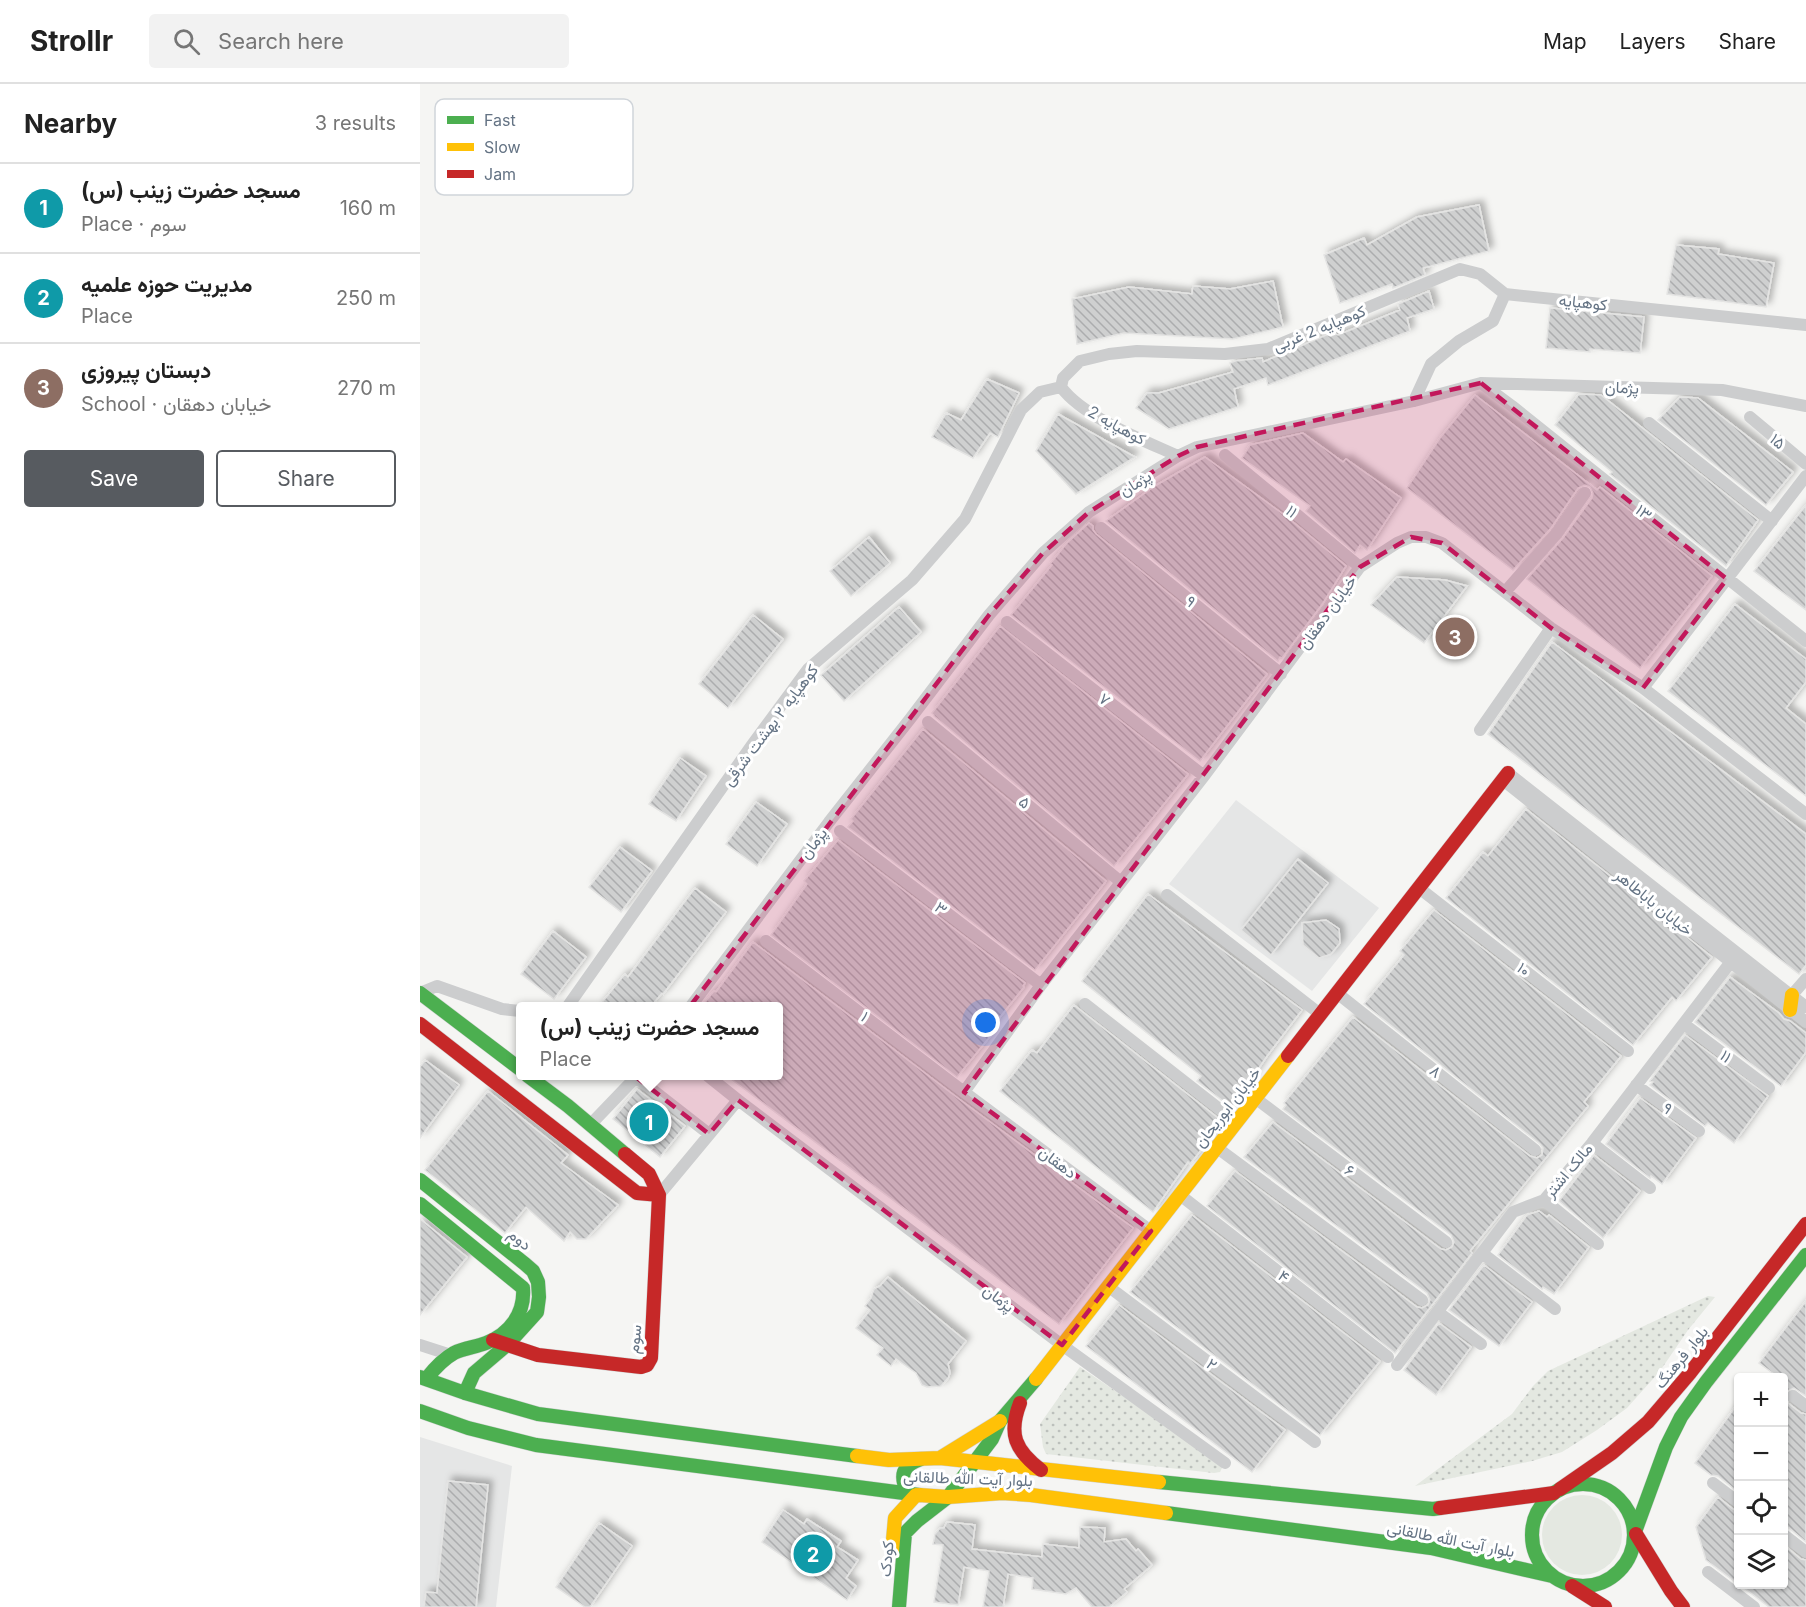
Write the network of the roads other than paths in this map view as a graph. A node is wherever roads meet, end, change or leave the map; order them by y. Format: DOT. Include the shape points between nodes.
graph roads {
  1 [pos="1505,294"];
  2 [pos="1806,325"];
  3 [pos="1481,383"];
  4 [pos="1061,387"];
  5 [pos="1414,401"];
  6 [pos="1806,406"];
  7 [pos="1750,417"];
  8 [pos="1649,423"];
  9 [pos="1225,455"];
  10 [pos="1178,456"];
  11 [pos="1806,464"];
  12 [pos="1806,476"];
  13 [pos="1585,493"];
  14 [pos="1772,521"];
  15 [pos="1101,528"];
  16 [pos="1360,567"];
  17 [pos="1727,579"];
  18 [pos="1505,592"];
  19 [pos="1007,622"];
  20 [pos="1551,628"];
  21 [pos="1806,641"];
  22 [pos="1281,674"];
  23 [pos="1643,688"];
  24 [pos="928,722"];
  25 [pos="1480,730"];
  26 [pos="1204,776"];
  27 [pos="1506,777"];
  28 [pos="1806,814"];
  29 [pos="840,831"];
  30 [pos="1121,882"];
  31 [pos="1419,888"];
  32 [pos="1167,895"];
  33 [pos="766,941"];
  34 [pos="1730,963"];
  35 [pos="1806,979"];
  36 [pos="1041,986"];
  37 [pos="420,993"];
  38 [pos="1337,993"];
  39 [pos="1792,996"];
  40 [pos="571,1002"];
  41 [pos="694,1002"];
  42 [pos="1085,1004"];
  43 [pos="1806,1006"];
  44 [pos="1790,1010"];
  45 [pos="516,1011"];
  46 [pos="1320,1014"];
  47 [pos="1806,1022"];
  48 [pos="420,1024"];
  49 [pos="1684,1024"];
  50 [pos="1628,1051"];
  51 [pos="516,1067"];
  52 [pos="533,1080"];
  53 [pos="632,1080"];
  54 [pos="641,1080"];
  55 [pos="713,1080"];
  56 [pos="1636,1085"];
  57 [pos="1769,1088"];
  58 [pos="964,1092"];
  59 [pos="1255,1098"];
  60 [pos="738,1100"];
  61 [pos="1236,1122"];
  62 [pos="590,1125"];
  63 [pos="1699,1131"];
  64 [pos="709,1134"];
  65 [pos="1592,1143"];
  66 [pos="1216,1147"];
  67 [pos="1535,1150"];
  68 [pos="420,1180"];
  69 [pos="1650,1188"];
  70 [pos="659,1195"];
  71 [pos="1180,1195"];
  72 [pos="1544,1200"];
  73 [pos="420,1204"];
  74 [pos="1806,1224"];
  75 [pos="1151,1231"];
  76 [pos="1446,1242"];
  77 [pos="1598,1244"];
  78 [pos="1482,1253"];
  79 [pos="1806,1255"];
  80 [pos="538,1282"];
  81 [pos="1109,1287"];
  82 [pos="523,1288"];
  83 [pos="1422,1300"];
  84 [pos="1555,1309"];
  85 [pos="1438,1312"];
  86 [pos="493,1340"];
  87 [pos="508,1344"];
  88 [pos="1481,1344"];
  89 [pos="420,1345"];
  90 [pos="1062,1345"];
  91 [pos="451,1355"];
  92 [pos="1393,1361"];
  93 [pos="423,1378"];
  94 [pos="465,1393"];
  95 [pos="1024,1393"];
  96 [pos="1793,1396"];
  97 [pos="1806,1406"];
  98 [pos="420,1411"];
  99 [pos="1000,1421"];
  100 [pos="1315,1442"];
  101 [pos="940,1458"];
  102 [pos="921,1459"];
  103 [pos="974,1463"];
  104 [pos="1225,1463"];
  105 [pos="1041,1470"];
  106 [pos="1713,1483"];
  107 [pos="1557,1491"];
  108 [pos="912,1494"];
  109 [pos="948,1497"];
  110 [pos="1734,1499"];
  111 [pos="1636,1532"];
  112 [pos="1788,1538"];
  113 [pos="1806,1552"];
  114 [pos="1708,1572"];
  115 [pos="1552,1576"];
  116 [pos="1570,1585"];
  117 [pos="887,1607"];
  118 [pos="899,1607"];
  119 [pos="1605,1607"];
  120 [pos="1683,1607"];
  121 [pos="1754,1607"];
  1 -- 2 [label="street, کوهپایه"];
  1 -- 4 [label="street, کوهپایه 2 غربی" via="1480,274 1460,270 1268,349 1225,354 1109,354 1080,361"];
  1 -- 5 [label="street" via="1493,321 1431,364"];
  3 -- 5 [label="street, پژمان"];
  3 -- 6 [label="street, پژمان" via="1722,390"];
  3 -- 17 [label="street, ۱۳"];
  4 -- 10 [label="street, کوهپایه 2" via="1069,398 1114,427"];
  4 -- 40 [label="street, کوهپایه ۲ بهشت شرقی" via="1040,393 1021,410 965,519 912,580 808,669"];
  5 -- 10 [label="street, پژمان" via="1197,447"];
  7 -- 11 [label="street, ۱۵"];
  8 -- 14 [label="street"];
  9 -- 16 [label="street, ۱۱"];
  10 -- 41 [label="street, پژمان" via="1089,512 1043,553 989,615"];
  12 -- 14 [label="street"];
  13 -- 18 [label="street" via="1557,533"];
  14 -- 17 [label="street"];
  15 -- 22 [label="street, ۹"];
  16 -- 18 [label="street, خیابان دهقان" via="1397,543 1411,537 1426,537 1442,543"];
  16 -- 22 [label="street, خیابان دهقان"];
  17 -- 21 [label="street, ۱۳"];
  17 -- 23 [label="street"];
  18 -- 20 [label="street, خیابان دهقان"];
  19 -- 26 [label="street, ۷"];
  20 -- 23 [label="street, خیابان دهقان"];
  20 -- 25 [label="street"];
  22 -- 26 [label="street, خیابان دهقان"];
  23 -- 28 [label="street, خیابان دهقان"];
  24 -- 30 [label="street, ۵"];
  26 -- 30 [label="street, خیابان دهقان"];
  27 -- 31 [label="main road, خیابان ابوریحان"];
  27 -- 34 [label="street, خیابان باباطاهر"];
  27 -- 39 [label="street, خیابان باباطاهر"];
  29 -- 36 [label="street, ۳"];
  30 -- 36 [label="street, خیابان دهقان"];
  31 -- 38 [label="main road, خیابان ابوریحان"];
  31 -- 50 [label="street, ۱۰"];
  32 -- 46 [label="street"];
  33 -- 58 [label="street, ۱"];
  34 -- 44 [label="street, خیابان باباطاهر"];
  34 -- 49 [label="street, مالک اشتر"];
  35 -- 39 [label="street"];
  36 -- 58 [label="street, خیابان دهقان"];
  37 -- 45 [label="street" via="437,986"];
  37 -- 51 [label="main road"];
  38 -- 46 [label="main road, خیابان ابوریحان"];
  38 -- 67 [label="street, ۸"];
  39 -- 43 [label="street, خیابان باباطاهر"];
  39 -- 44 [label="main road"];
  42 -- 61 [label="street"];
  44 -- 47 [label="street, خیابان باباطاهر"];
  46 -- 59 [label="main road, خیابان ابوریحان"];
  48 -- 70 [label="main road" via="637,1193"];
  49 -- 56 [label="street, مالک اشتر"];
  49 -- 57 [label="street, ۱۱"];
  52 -- 62 [label="main road"];
  53 -- 62 [label="street"];
  54 -- 64 [label="street"];
  55 -- 60 [label="street, پژمان"];
  56 -- 63 [label="street, ۹"];
  56 -- 65 [label="street, مالک اشتر"];
  58 -- 75 [label="street, دهقان"];
  59 -- 61 [label="main road, خیابان ابوریحان"];
  59 -- 76 [label="street, ۶"];
  60 -- 64 [label="street"];
  60 -- 90 [label="street, پژمان"];
  61 -- 66 [label="main road, خیابان ابوریحان"];
  62 -- 70 [label="main road" via="649,1174"];
  64 -- 70 [label="street"];
  65 -- 69 [label="street"];
  65 -- 72 [label="street, مالک اشتر"];
  66 -- 71 [label="main road, خیابان ابوریحان"];
  66 -- 83 [label="street"];
  68 -- 80 [label="main road, دوم" via="525,1264"];
  70 -- 87 [label="main road, سوم" via="651,1358 647,1365 538,1355"];
  71 -- 75 [label="main road, خیابان ابوریحان"];
  71 -- 92 [label="street, ۴"];
  72 -- 77 [label="street"];
  72 -- 78 [label="street, مالک اشتر" via="1513,1212"];
  73 -- 82 [label="main road"];
  74 -- 107 [label="main road, بلوار فرهنگ" via="1648,1422"];
  75 -- 81 [label="main road, خیابان ابوریحان"];
  78 -- 84 [label="street"];
  78 -- 85 [label="street, مالک اشتر"];
  79 -- 111 [label="main road" via="1681,1417 1666,1447"];
  80 -- 82 [label="main road" via="532,1289"];
  80 -- 87 [label="main road" via="537,1312"];
  81 -- 90 [label="main road, خیابان ابوریحان"];
  81 -- 100 [label="street, ۲"];
  82 -- 86 [label="main road" via="525,1299 520,1314"];
  85 -- 88 [label="street"];
  85 -- 92 [label="street, مالک اشتر"];
  86 -- 87 [label="main road, سوم"];
  86 -- 91 [label="main road"];
  87 -- 94 [label="main road" via="474,1373"];
  89 -- 91 [label="street"];
  90 -- 95 [label="main road, خیابان ابوریحان"];
  90 -- 104 [label="street, پژمان"];
  91 -- 93 [label="main road"];
  93 -- 94 [label="main road, بلوار آیت الله طالقانی"];
  94 -- 102 [label="main road, بلوار آیت الله طالقانی" via="538,1414 572,1419 889,1460"];
  95 -- 99 [label="main road, خیابان ابوریحان"];
  95 -- 105 [label="main road" via="1014,1417 1014,1431 1024,1457"];
  96 -- 97 [label="street"];
  98 -- 108 [label="main road, بلوار آیت الله طالقانی" via="536,1445"];
  99 -- 101 [label="main road"];
  99 -- 103 [label="main road, خیابان ابوریحان"];
  101 -- 102 [label="main road, بلوار آیت الله طالقانی"];
  101 -- 103 [label="main road, بلوار آیت الله طالقانی"];
  102 -- 108 [label="main road" via="905,1469 903,1483"];
  103 -- 105 [label="main road, بلوار آیت الله طالقانی"];
  103 -- 109 [label="main road, کودک"];
  105 -- 107 [label="main road, بلوار آیت الله طالقانی" via="1433,1509"];
  106 -- 110 [label="street"];
  107 -- 111 [label="main road" via="1589,1484 1603,1488 1625,1506"];
  107 -- 115 [label="main road" via="1544,1502 1532,1527 1535,1554"];
  108 -- 109 [label="main road, بلوار آیت الله طالقانی"];
  108 -- 117 [label="main road, کودک" via="895,1518"];
  109 -- 115 [label="main road, بلوار آیت الله طالقانی" via="1002,1493 1042,1497 1431,1548"];
  109 -- 118 [label="main road, کودک" via="905,1533"];
  111 -- 116 [label="main road" via="1628,1559 1616,1574 1599,1584"];
  111 -- 120 [label="main road"];
  112 -- 113 [label="street"];
  114 -- 121 [label="street"];
  115 -- 116 [label="main road"];
  116 -- 119 [label="main road"];
}
